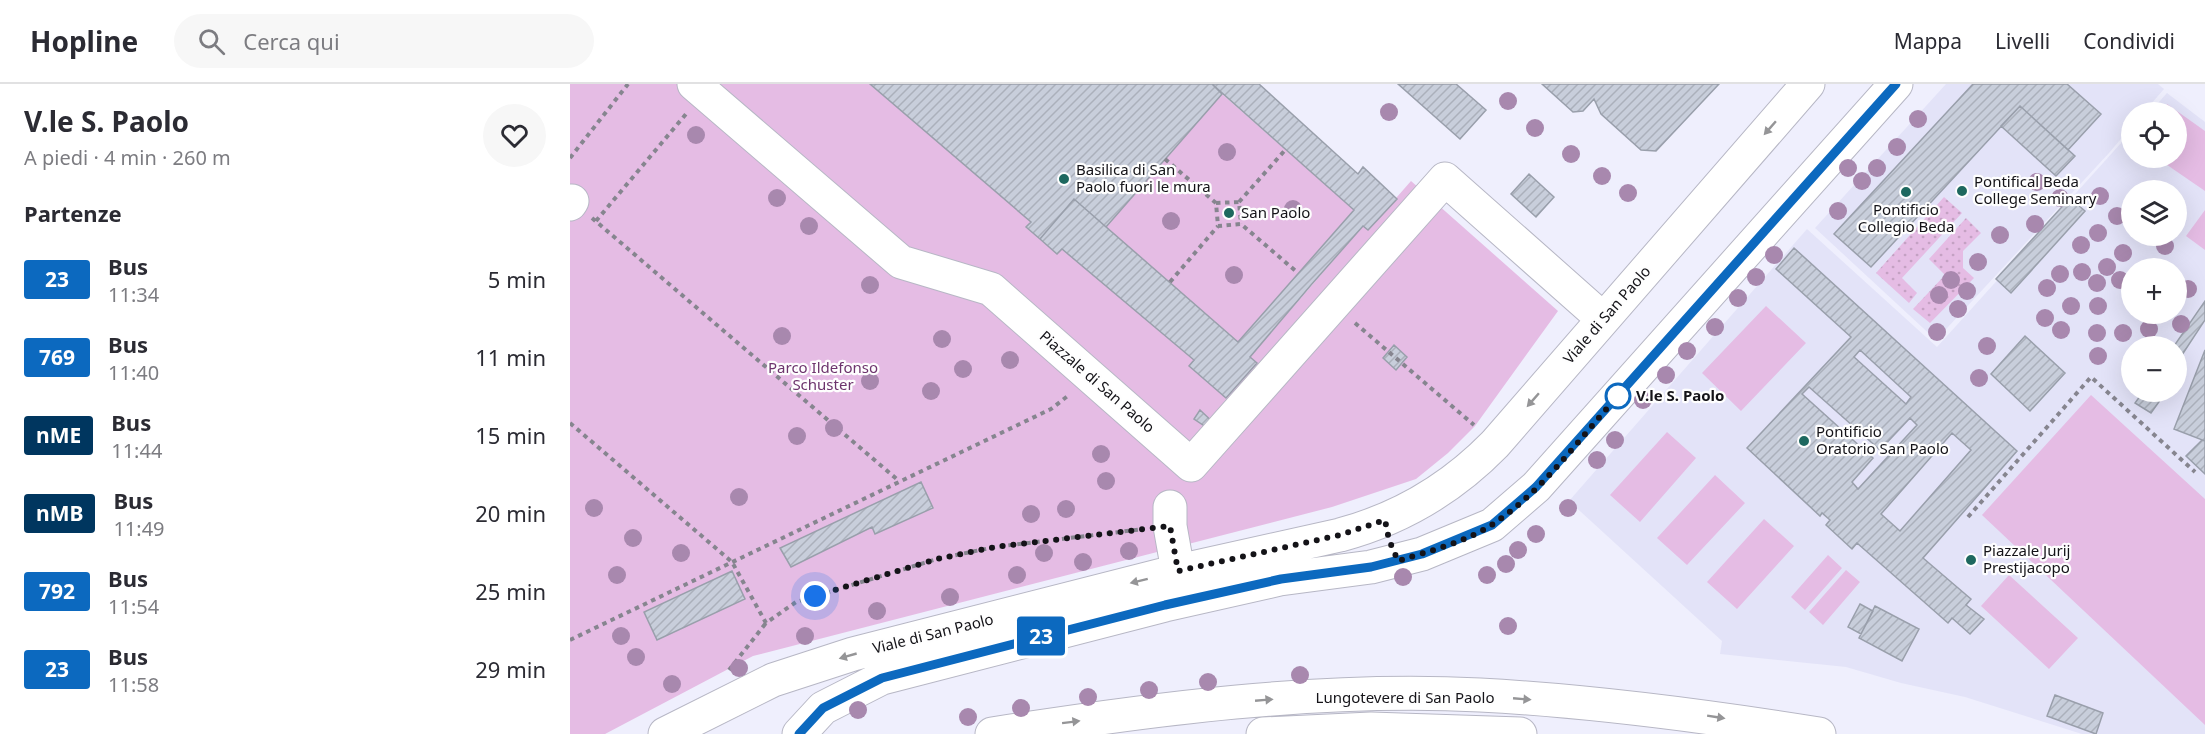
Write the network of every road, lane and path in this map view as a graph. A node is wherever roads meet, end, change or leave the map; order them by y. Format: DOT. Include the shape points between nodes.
graph roads {
  1 [pos="628,84"];
  2 [pos="1808,84"];
  3 [pos="1896,84"];
  4 [pos="691,98"];
  5 [pos="1286,149"];
  6 [pos="570,158"];
  7 [pos="1165,159"];
  8 [pos="1239,202"];
  9 [pos="1216,203"];
  10 [pos="1241,224"];
  11 [pos="1218,226"];
  12 [pos="1298,273"];
  13 [pos="1170,282"];
  14 [pos="1350,318"];
  15 [pos="1603,319"];
  16 [pos="1052,409"];
  17 [pos="570,423"];
  18 [pos="1495,444"];
  19 [pos="2195,472"];
  20 [pos="899,482"];
  21 [pos="1170,516"];
  22 [pos="1968,517"];
  23 [pos="1385,520"];
  24 [pos="1398,561"];
  25 [pos="732,562"];
  26 [pos="1178,571"];
  27 [pos="766,623"];
  28 [pos="570,640"];
  29 [pos="728,700"];
  30 [pos="665,734"];
  31 [pos="799,734"];
  32 [pos="992,734"];
  33 [pos="1263,734"];
  34 [pos="1520,734"];
  35 [pos="1818,734"];
  1 -- 6 [label="path"];
  2 -- 15 [label="street, Viale di San Paolo, one-way"];
  3 -- 24 [label="street, Viale di San Paolo" via="1536,487 1481,530"];
  4 -- 15 [label="street, Piazzale di San Paolo" via="901,262 991,289 1191,465 1445,179"];
  4 -- 20 [label="path" via="596,221"];
  5 -- 8 [label="path"];
  7 -- 9 [label="path"];
  8 -- 9 [label="path"];
  8 -- 10 [label="path"];
  9 -- 11 [label="path"];
  10 -- 11 [label="path"];
  10 -- 12 [label="path"];
  11 -- 13 [label="path"];
  14 -- 18 [label="path"];
  15 -- 18 [label="street, Viale di San Paolo, one-way"];
  16 -- 20 [label="path"];
  17 -- 25 [label="path"];
  18 -- 23 [label="street, Viale di San Paolo" via="1447,486"];
  19 -- 22 [label="path" via="2091,377"];
  20 -- 25 [label="path"];
  21 -- 26 [label="street"];
  21 -- 27 [label="path" via="937,559 796,602"];
  23 -- 24 [label="street"];
  23 -- 26 [label="street, Viale di San Paolo" via="1340,535"];
  24 -- 31 [label="street, Viale di San Paolo" via="1281,579 882,678 823,708"];
  25 -- 27 [label="path"];
  25 -- 28 [label="path"];
  26 -- 29 [label="street, Viale di San Paolo, one-way" via="853,654 773,680"];
  27 -- 29 [label="path" via="725,675"];
  29 -- 30 [label="street, Viale di San Paolo"];
  32 -- 35 [label="street, Lungotevere di San Paolo, one-way" via="1182,708 1378,695 1479,695 1637,708"];
  33 -- 34 [label="street, Lungotevere di San Paolo" via="1371,729"];
}
